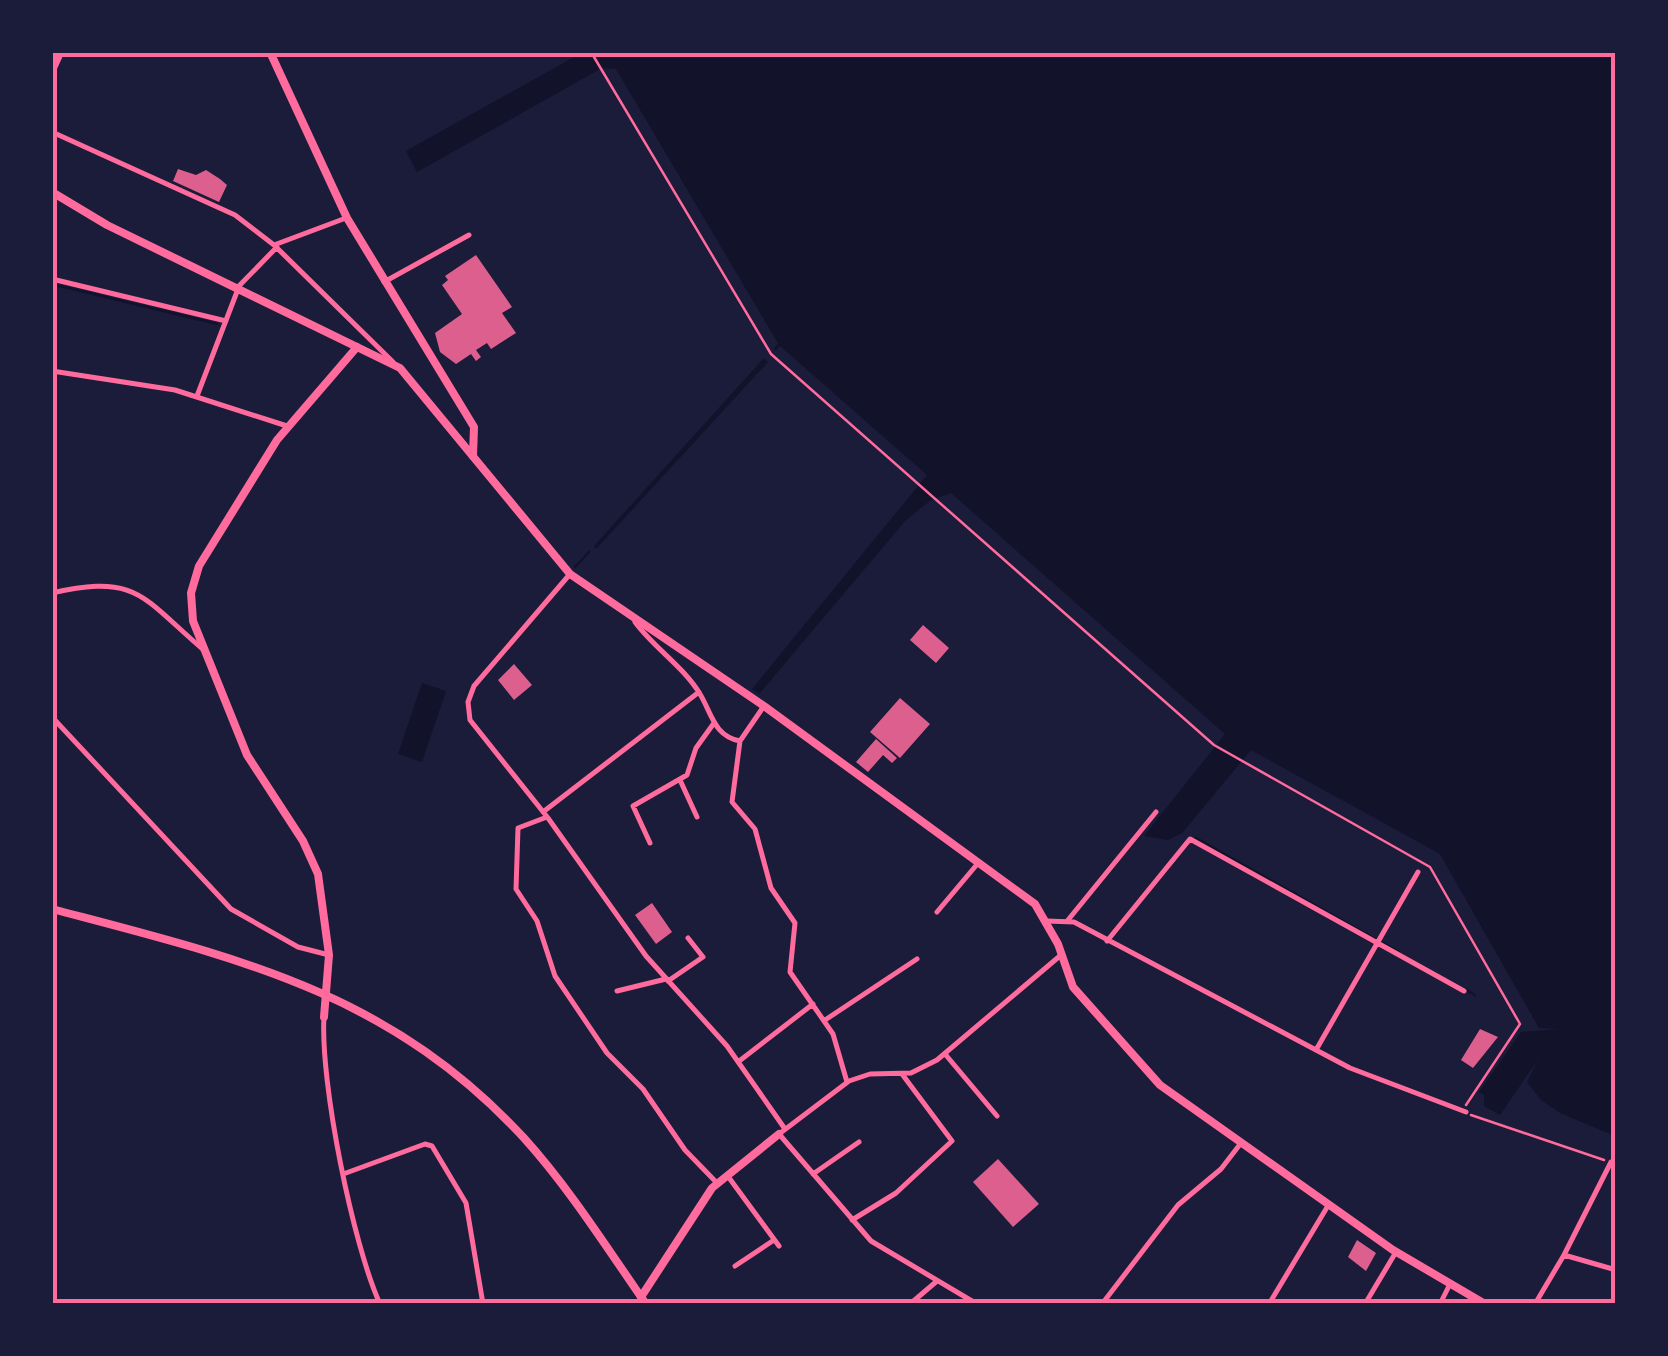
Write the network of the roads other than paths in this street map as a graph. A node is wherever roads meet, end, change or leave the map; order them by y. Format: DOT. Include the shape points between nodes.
graph roads {
  1 [pos="62,52"];
  2 [pos="270,52"];
  3 [pos="52,74"];
  4 [pos="52,132"];
  5 [pos="52,192"];
  6 [pos="347,218"];
  7 [pos="469,235"];
  8 [pos="276,246"];
  9 [pos="52,279"];
  10 [pos="384,282"];
  11 [pos="238,289"];
  12 [pos="226,321"];
  13 [pos="357,348"];
  14 [pos="400,368"];
  15 [pos="52,371"];
  16 [pos="196,396"];
  17 [pos="287,426"];
  18 [pos="473,456"];
  19 [pos="570,574"];
  20 [pos="52,593"];
  21 [pos="631,615"];
  22 [pos="673,644"];
  23 [pos="206,652"];
  24 [pos="666,654"];
  25 [pos="699,692"];
  26 [pos="764,706"];
  27 [pos="52,718"];
  28 [pos="714,723"];
  29 [pos="740,741"];
  30 [pos="680,780"];
  31 [pos="1156,812"];
  32 [pos="545,814"];
  33 [pos="698,817"];
  34 [pos="650,843"];
  35 [pos="979,862"];
  36 [pos="1418,872"];
  37 [pos="52,909"];
  38 [pos="938,912"];
  39 [pos="1068,920"];
  40 [pos="1046,921"];
  41 [pos="688,938"];
  42 [pos="1107,942"];
  43 [pos="1378,943"];
  44 [pos="329,955"];
  45 [pos="1062,955"];
  46 [pos="918,959"];
  47 [pos="667,980"];
  48 [pos="617,991"];
  49 [pos="1464,992"];
  50 [pos="813,1004"];
  51 [pos="324,1017"];
  52 [pos="824,1020"];
  53 [pos="1316,1050"];
  54 [pos="946,1054"];
  55 [pos="738,1062"];
  56 [pos="902,1074"];
  57 [pos="847,1082"];
  58 [pos="1466,1112"];
  59 [pos="997,1116"];
  60 [pos="782,1132"];
  61 [pos="1243,1141"];
  62 [pos="860,1142"];
  63 [pos="1611,1162"];
  64 [pos="346,1173"];
  65 [pos="813,1174"];
  66 [pos="727,1175"];
  67 [pos="717,1183"];
  68 [pos="1329,1204"];
  69 [pos="852,1220"];
  70 [pos="1396,1252"];
  71 [pos="1564,1255"];
  72 [pos="735,1266"];
  73 [pos="1616,1270"];
  74 [pos="937,1281"];
  75 [pos="1449,1286"];
  76 [pos="642,1301"];
  77 [pos="380,1304"];
  78 [pos="483,1304"];
  79 [pos="580,1304"];
  80 [pos="596,1304"];
  81 [pos="910,1304"];
  82 [pos="977,1304"];
  83 [pos="1102,1304"];
  84 [pos="1269,1304"];
  85 [pos="1365,1304"];
  86 [pos="1440,1304"];
  87 [pos="1485,1304"];
  88 [pos="1535,1304"];
  1 -- 3 [label="street"];
  2 -- 6 [label="main road"];
  4 -- 8 [label="street" via="234,215"];
  5 -- 11 [label="main road"];
  6 -- 8 [label="street"];
  6 -- 10 [label="main road"];
  7 -- 10 [label="street"];
  8 -- 11 [label="street"];
  8 -- 14 [label="street"];
  9 -- 12 [label="street"];
  10 -- 18 [label="main road" via="474,427"];
  11 -- 12 [label="street"];
  11 -- 13 [label="main road"];
  12 -- 16 [label="street"];
  13 -- 14 [label="main road"];
  13 -- 17 [label="main road"];
  14 -- 18 [label="main road"];
  15 -- 16 [label="street"];
  16 -- 17 [label="street"];
  17 -- 23 [label="main road" via="195,574 191,612"];
  18 -- 19 [label="main road"];
  19 -- 21 [label="main road"];
  19 -- 32 [label="street" via="474,686 468,702 473,728"];
  20 -- 23 [label="street" via="130,587"];
  21 -- 22 [label="main road"];
  21 -- 24 [label="street"];
  22 -- 24 [label="street"];
  22 -- 26 [label="main road"];
  23 -- 44 [label="main road" via="252,765 311,857"];
  24 -- 25 [label="street"];
  25 -- 28 [label="street"];
  25 -- 32 [label="street"];
  26 -- 29 [label="street"];
  26 -- 35 [label="main road"];
  27 -- 44 [label="street" via="231,909 298,947"];
  28 -- 29 [label="street" via="728,739"];
  28 -- 30 [label="street"];
  29 -- 50 [label="street" via="734,807 755,829 771,888 796,923 790,972"];
  30 -- 33 [label="street"];
  30 -- 34 [label="street" via="632,806"];
  31 -- 39 [label="street"];
  32 -- 47 [label="street"];
  32 -- 67 [label="street" via="518,828 515,884 536,920 551,968 608,1053"];
  35 -- 38 [label="street"];
  35 -- 40 [label="main road"];
  36 -- 43 [label="street"];
  37 -- 76 [label="main road" via="270,970 356,1008 417,1045 524,1139"];
  39 -- 40 [label="street"];
  39 -- 42 [label="street"];
  40 -- 45 [label="main road"];
  41 -- 47 [label="street" via="703,957"];
  42 -- 43 [label="street" via="1190,840"];
  42 -- 53 [label="street"];
  43 -- 49 [label="street"];
  43 -- 53 [label="street"];
  44 -- 51 [label="main road"];
  45 -- 54 [label="street"];
  45 -- 61 [label="main road" via="1078,994 1151,1076"];
  46 -- 52 [label="street"];
  47 -- 48 [label="street"];
  47 -- 55 [label="street"];
  50 -- 52 [label="street"];
  50 -- 55 [label="street"];
  51 -- 64 [label="street" via="325,1066"];
  52 -- 57 [label="street"];
  53 -- 58 [label="street"];
  54 -- 56 [label="street"];
  54 -- 59 [label="street"];
  55 -- 60 [label="street"];
  56 -- 57 [label="street"];
  56 -- 69 [label="street" via="952,1141 896,1193"];
  57 -- 60 [label="street"];
  60 -- 65 [label="street"];
  60 -- 66 [label="main road"];
  61 -- 68 [label="main road"];
  61 -- 83 [label="street" via="1178,1205"];
  62 -- 65 [label="street"];
  63 -- 71 [label="street"];
  64 -- 77 [label="street" via="362,1256"];
  64 -- 78 [label="street" via="432,1146 466,1203"];
  65 -- 69 [label="street"];
  66 -- 67 [label="main road"];
  66 -- 72 [label="street" via="777,1243"];
  67 -- 76 [label="main road"];
  68 -- 70 [label="main road"];
  68 -- 84 [label="street"];
  69 -- 74 [label="street" via="877,1246"];
  70 -- 75 [label="main road"];
  70 -- 85 [label="street"];
  71 -- 73 [label="street"];
  71 -- 88 [label="street"];
  74 -- 81 [label="street"];
  74 -- 82 [label="street"];
  75 -- 86 [label="street"];
  75 -- 87 [label="main road"];
  79 -- 80 [label="street"];
}
